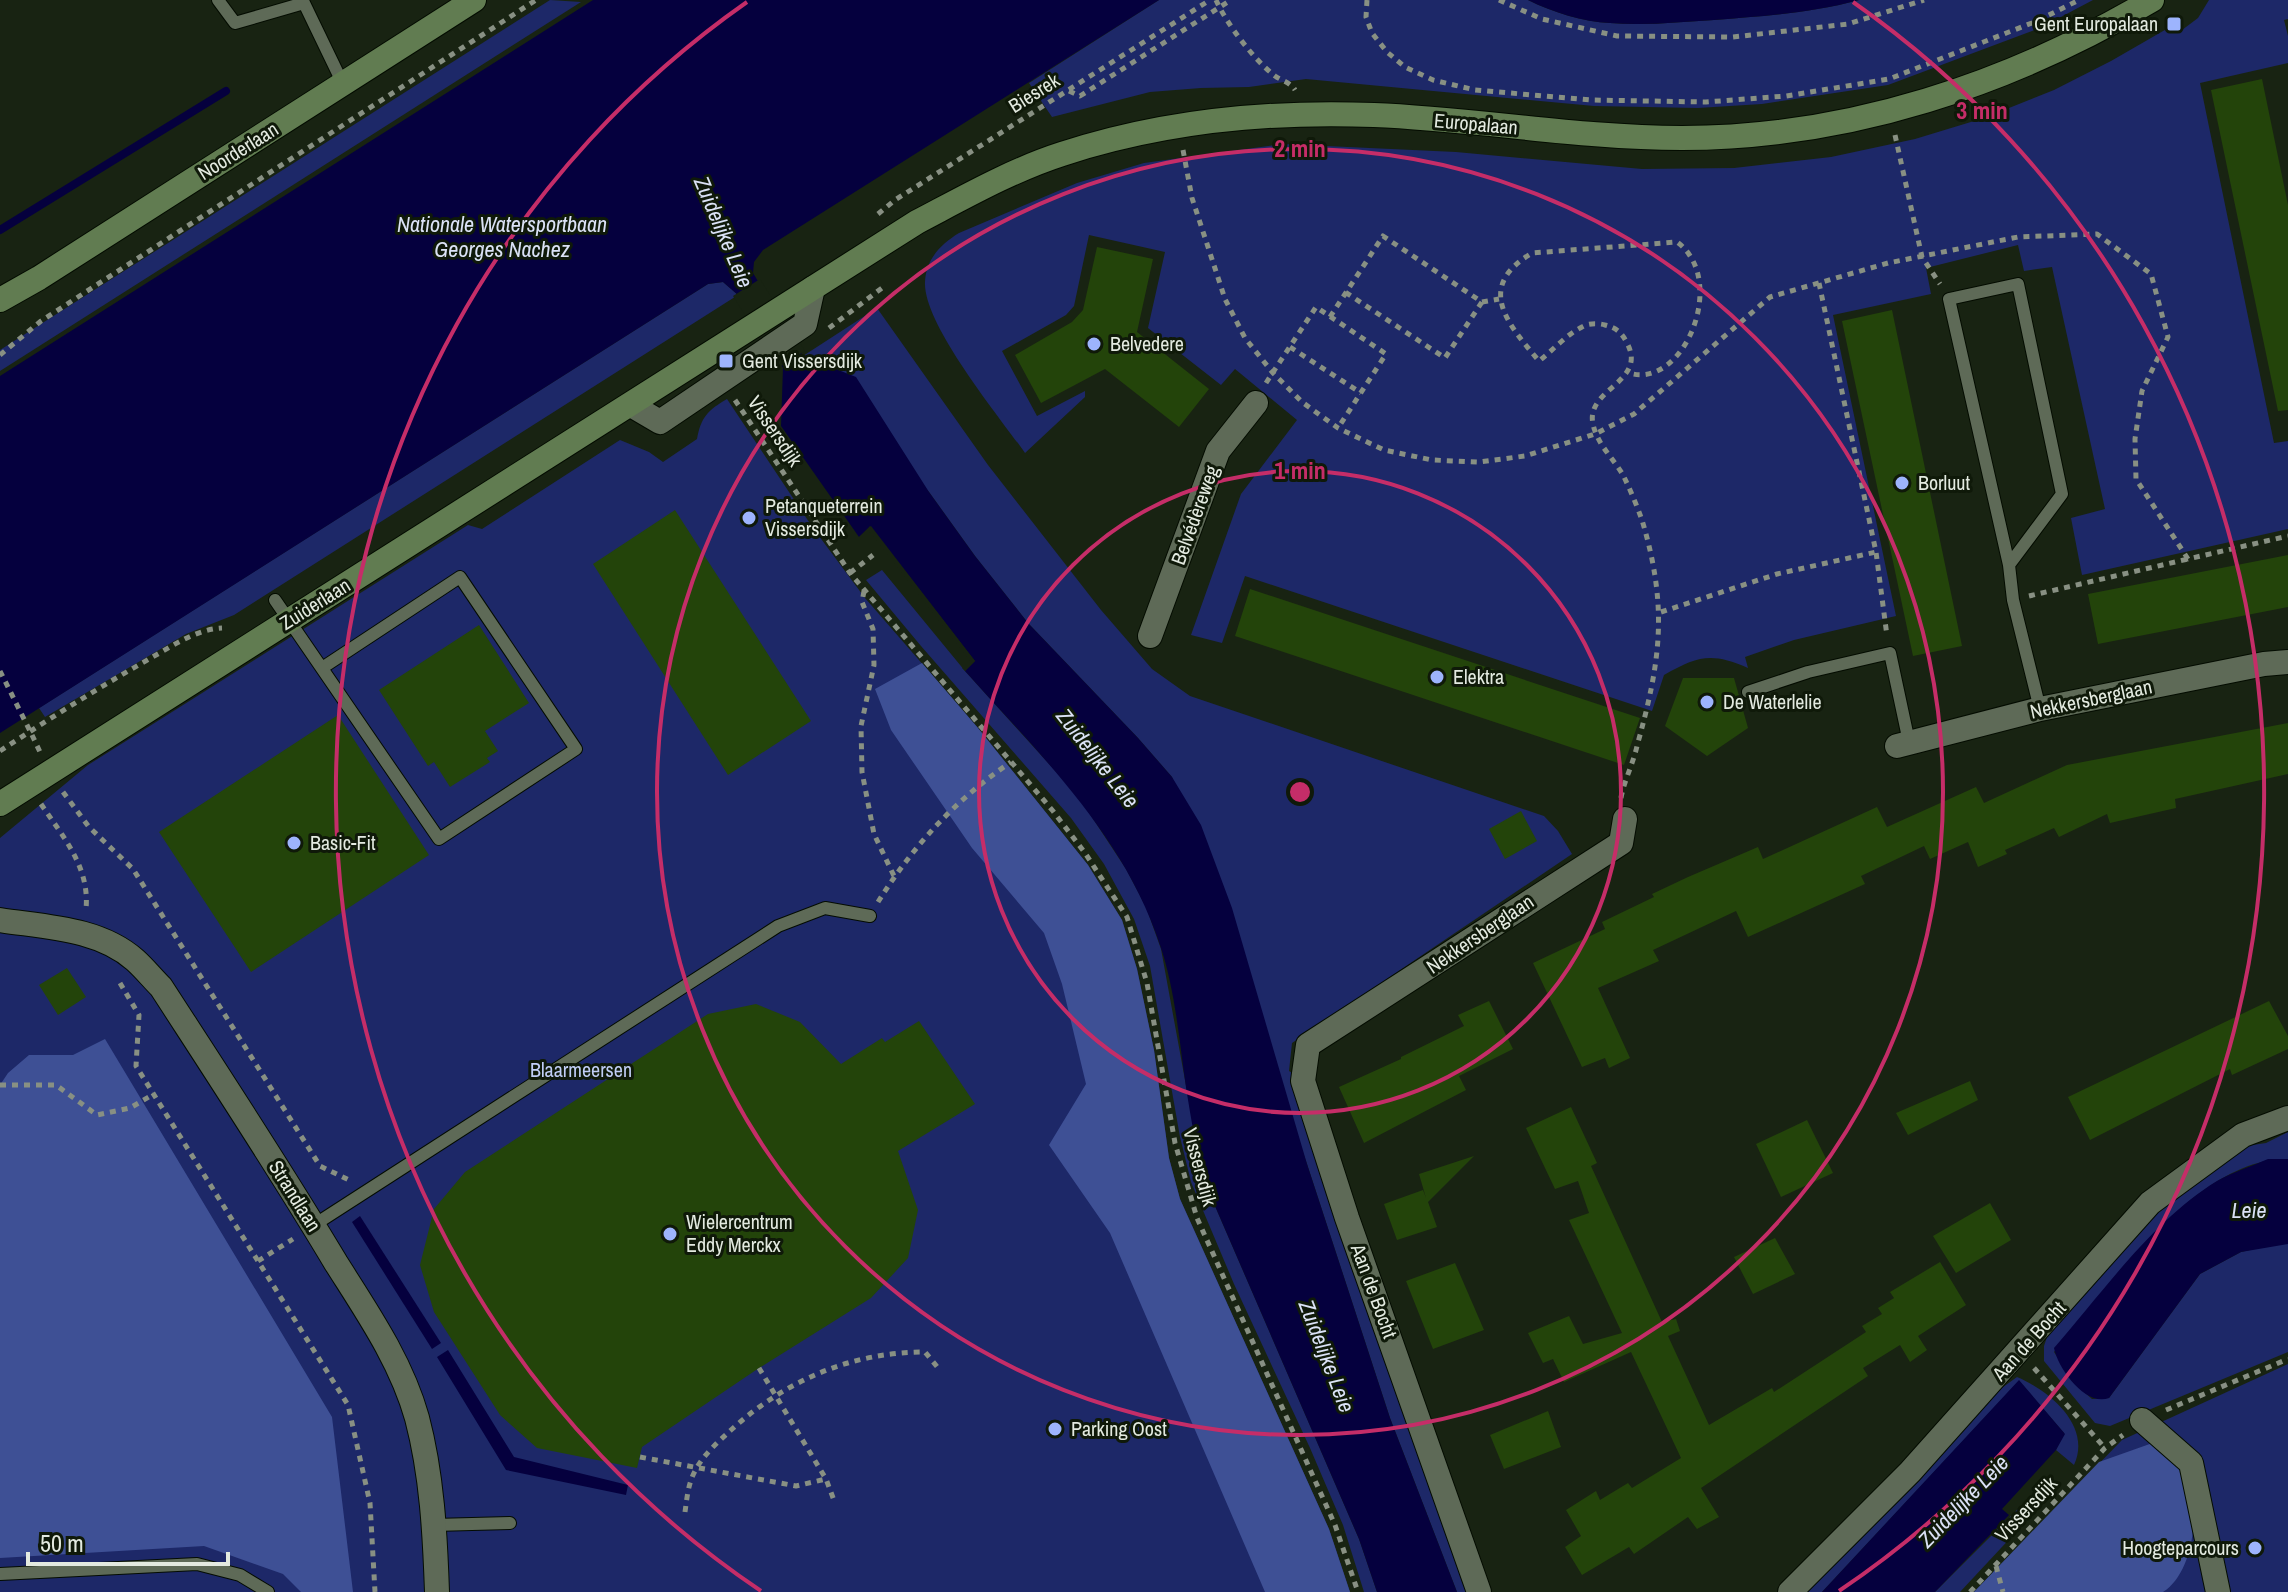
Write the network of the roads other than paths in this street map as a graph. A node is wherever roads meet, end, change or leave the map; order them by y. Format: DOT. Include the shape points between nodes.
graph roads {
  1 [pos="218,0"];
  2 [pos="474,0"];
  3 [pos="2152,0"];
  4 [pos="343,84"];
  5 [pos="813,288"];
  6 [pos="0,300"];
  7 [pos="1256,403"];
  8 [pos="631,405"];
  9 [pos="2009,565"];
  10 [pos="275,600"];
  11 [pos="289,620"];
  12 [pos="1150,636"];
  13 [pos="2288,662"];
  14 [pos="322,668"];
  15 [pos="1748,692"];
  16 [pos="2040,709"];
  17 [pos="1903,744"];
  18 [pos="0,804"];
  19 [pos="1625,819"];
  20 [pos="870,916"];
  21 [pos="0,920"];
  22 [pos="1358,1013"];
  23 [pos="2288,1118"];
  24 [pos="314,1225"];
  25 [pos="2142,1420"];
  26 [pos="510,1523"];
  27 [pos="434,1525"];
  28 [pos="0,1574"];
  29 [pos="268,1592"];
  30 [pos="437,1592"];
  31 [pos="1479,1592"];
  32 [pos="1790,1592"];
  33 [pos="2218,1592"];
  1 -- 4 [label="lane" via="235,23 304,3"];
  2 -- 4 [label="street, Noorderlaan"];
  3 -- 5 [label="street, Europalaan" via="2019,67 1945,96 1835,123 1683,138 1313,113 1254,116 1115,139 1059,155 970,194"];
  4 -- 6 [label="street, Noorderlaan"];
  5 -- 8 [label="street, Zuiderlaan"];
  5 -- 8 [label="street" via="816,327 755,358 660,422"];
  7 -- 12 [label="street, Belvédèreweg" via="1218,451"];
  8 -- 11 [label="street, Zuiderlaan"];
  9 -- 9 [label="lane" via="2062,494 2018,284 1949,299"];
  9 -- 16 [label="lane"];
  10 -- 11 [label="lane"];
  11 -- 14 [label="lane"];
  11 -- 18 [label="street, Zuiderlaan"];
  13 -- 16 [label="street, Nekkersberglaan"];
  14 -- 14 [label="lane" via="439,839 576,749 460,577"];
  15 -- 17 [label="lane" via="1890,653"];
  16 -- 17 [label="street, Nekkersberglaan"];
  19 -- 22 [label="street, Nekkersberglaan" via="1621,843"];
  20 -- 24 [label="lane" via="825,908 778,926"];
  21 -- 24 [label="street, Strandlaan" via="80,932 133,958 161,987"];
  22 -- 31 [label="street, Aan de Bocht" via="1308,1045 1303,1081"];
  23 -- 32 [label="street, Aan de Bocht" via="2243,1135 2150,1203 1878,1506"];
  24 -- 27 [label="street, Strandlaan" via="405,1382 426,1459"];
  25 -- 33 [label="street" via="2191,1463"];
  26 -- 27 [label="lane"];
  27 -- 30 [label="street, Strandlaan"];
  28 -- 29 [label="lane" via="197,1564 240,1575"];
}
